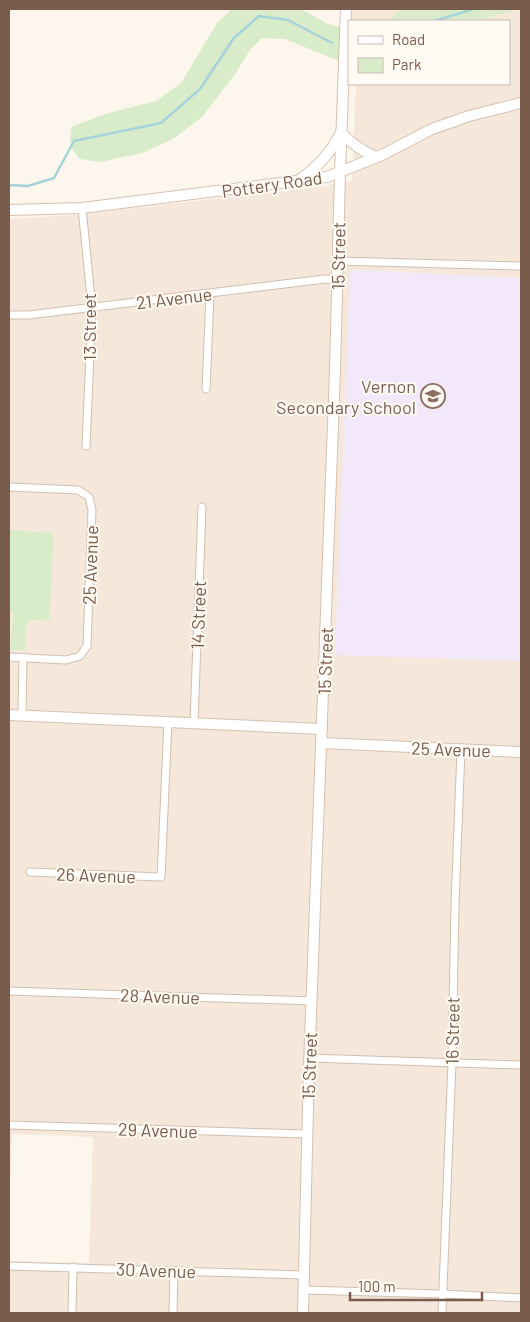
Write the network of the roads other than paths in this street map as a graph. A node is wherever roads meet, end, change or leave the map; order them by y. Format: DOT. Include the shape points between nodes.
graph roads {
  1 [pos="346,9"];
  2 [pos="521,103"];
  3 [pos="341,132"];
  4 [pos="376,157"];
  5 [pos="340,173"];
  6 [pos="297,181"];
  7 [pos="82,208"];
  8 [pos="9,210"];
  9 [pos="338,261"];
  10 [pos="521,266"];
  11 [pos="338,280"];
  12 [pos="210,294"];
  13 [pos="92,308"];
  14 [pos="9,315"];
  15 [pos="206,389"];
  16 [pos="86,446"];
  17 [pos="9,487"];
  18 [pos="202,507"];
  19 [pos="9,657"];
  20 [pos="23,657"];
  21 [pos="9,715"];
  22 [pos="22,715"];
  23 [pos="168,722"];
  24 [pos="194,723"];
  25 [pos="322,729"];
  26 [pos="322,743"];
  27 [pos="461,749"];
  28 [pos="521,752"];
  29 [pos="30,872"];
  30 [pos="9,991"];
  31 [pos="312,1001"];
  32 [pos="309,1058"];
  33 [pos="452,1063"];
  34 [pos="521,1065"];
  35 [pos="9,1125"];
  36 [pos="306,1134"];
  37 [pos="9,1266"];
  38 [pos="73,1267"];
  39 [pos="174,1271"];
  40 [pos="304,1275"];
  41 [pos="304,1290"];
  42 [pos="443,1294"];
  43 [pos="521,1298"];
  44 [pos="72,1313"];
  45 [pos="173,1313"];
  46 [pos="303,1313"];
  47 [pos="442,1313"];
  1 -- 3 [label="street, 15 Street"];
  2 -- 4 [label="street, Pottery Road" via="432,129"];
  3 -- 4 [label="street" via="363,152"];
  3 -- 5 [label="street, 15 Street"];
  3 -- 6 [label="street" via="322,162"];
  4 -- 5 [label="street, Pottery Road"];
  5 -- 6 [label="street, Pottery Road"];
  5 -- 9 [label="street, 15 Street"];
  6 -- 7 [label="street, Pottery Road"];
  7 -- 8 [label="street, Pottery Road"];
  7 -- 13 [label="street, 13 Street"];
  9 -- 10 [label="street"];
  9 -- 11 [label="street, 15 Street"];
  11 -- 12 [label="street, 21 Avenue"];
  11 -- 25 [label="street, 15 Street"];
  12 -- 13 [label="street, 21 Avenue"];
  12 -- 15 [label="street"];
  13 -- 14 [label="street, 21 Avenue"];
  13 -- 16 [label="street, 13 Street"];
  17 -- 20 [label="street, 25 Avenue" via="78,490 89,497 92,510 87,646 80,656 66,660"];
  18 -- 24 [label="street, 14 Street"];
  19 -- 20 [label="street, 25 Avenue"];
  20 -- 22 [label="street"];
  21 -- 22 [label="street"];
  22 -- 23 [label="street"];
  23 -- 24 [label="street"];
  23 -- 29 [label="street, 26 Avenue" via="162,877"];
  24 -- 25 [label="street"];
  25 -- 26 [label="street, 15 Street"];
  26 -- 27 [label="street, 25 Avenue"];
  26 -- 31 [label="street, 15 Street"];
  27 -- 28 [label="street, 25 Avenue"];
  27 -- 33 [label="street, 16 Street"];
  30 -- 31 [label="street, 28 Avenue"];
  31 -- 32 [label="street, 15 Street"];
  32 -- 33 [label="street"];
  32 -- 36 [label="street, 15 Street"];
  33 -- 34 [label="street"];
  33 -- 42 [label="street, 16 Street"];
  35 -- 36 [label="street, 29 Avenue"];
  36 -- 40 [label="street, 15 Street"];
  37 -- 38 [label="street, 30 Avenue"];
  38 -- 39 [label="street, 30 Avenue"];
  38 -- 44 [label="street"];
  39 -- 40 [label="street, 30 Avenue"];
  39 -- 45 [label="street"];
  40 -- 41 [label="street, 15 Street"];
  41 -- 42 [label="street"];
  41 -- 46 [label="street, 15 Street"];
  42 -- 43 [label="street"];
  42 -- 47 [label="street, 16 Street"];
}
